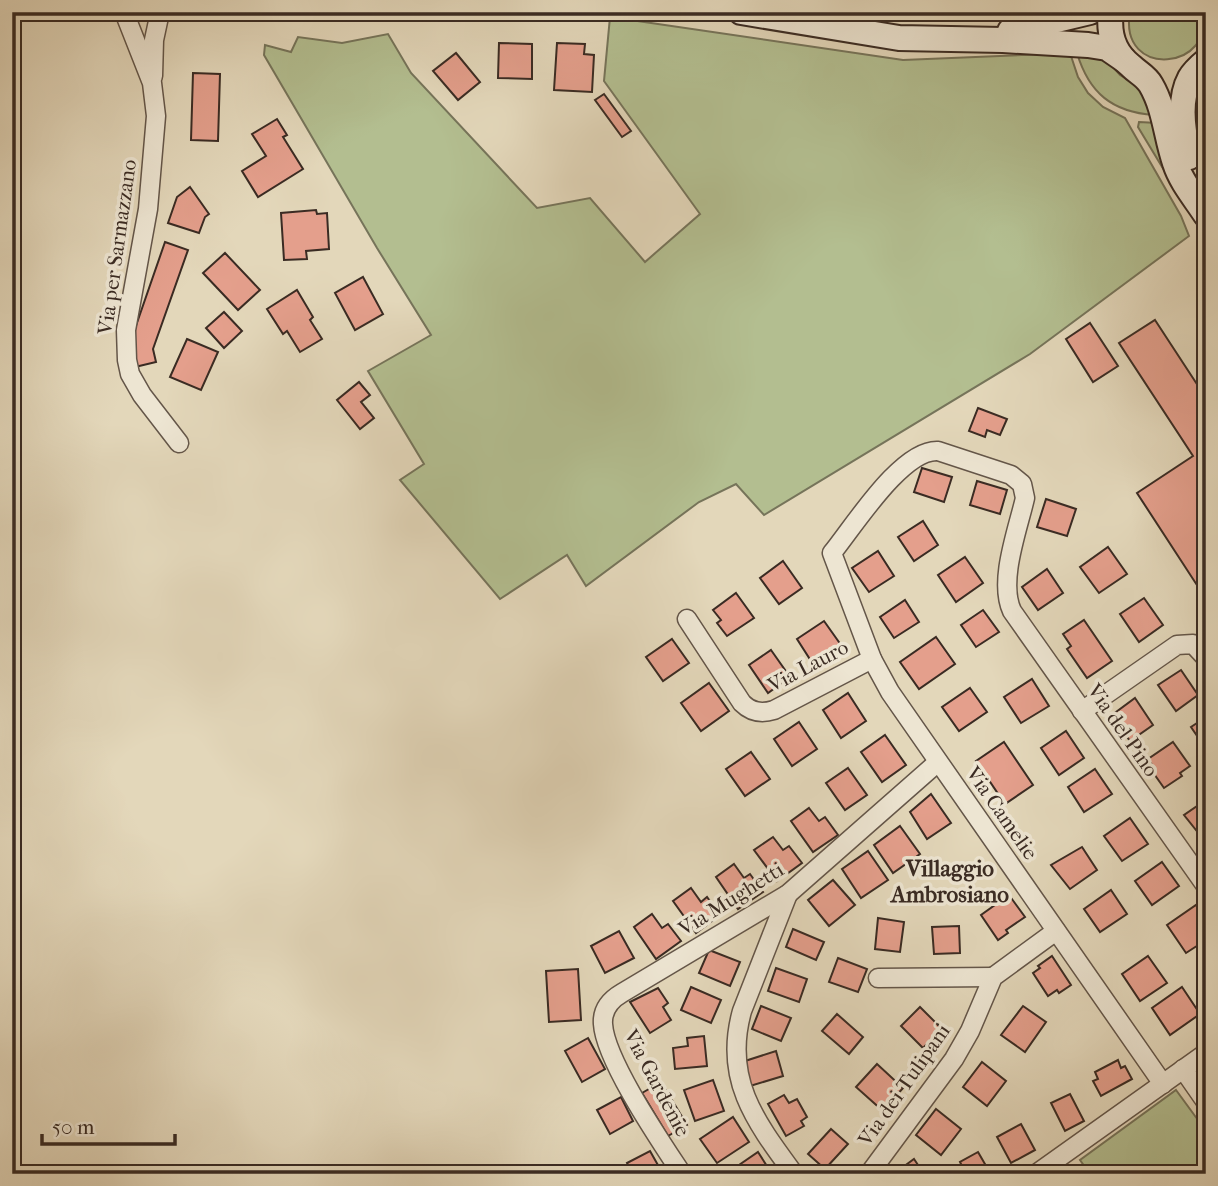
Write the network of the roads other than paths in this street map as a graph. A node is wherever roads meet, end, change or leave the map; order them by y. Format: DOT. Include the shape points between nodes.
graph roads {
  1 [pos="741,12"];
  2 [pos="1090,12"];
  3 [pos="1111,12"];
  4 [pos="158,18"];
  5 [pos="128,19"];
  6 [pos="975,39"];
  7 [pos="1204,63"];
  8 [pos="1131,66"];
  9 [pos="152,83"];
  10 [pos="1203,210"];
  11 [pos="179,443"];
  12 [pos="1007,599"];
  13 [pos="687,619"];
  14 [pos="1206,658"];
  15 [pos="872,659"];
  16 [pos="1082,711"];
  17 [pos="938,762"];
  18 [pos="1203,876"];
  19 [pos="788,894"];
  20 [pos="1056,931"];
  21 [pos="993,977"];
  22 [pos="878,978"];
  23 [pos="605,1010"];
  24 [pos="1206,1053"];
  25 [pos="1183,1069"];
  26 [pos="1163,1084"];
  27 [pos="1206,1102"];
  28 [pos="682,1174"];
  29 [pos="794,1174"];
  30 [pos="868,1174"];
  31 [pos="1037,1174"];
  1 -- 6 [label="street" via="881,36"];
  2 -- 6 [label="street"];
  3 -- 8 [label="street" via="1112,37"];
  4 -- 5 [label="street" via="146,38 137,37"];
  4 -- 9 [label="street"];
  5 -- 9 [label="street"];
  6 -- 8 [label="street" via="1097,46 1112,50"];
  7 -- 8 [label="street" via="1173,78 1158,78"];
  7 -- 10 [label="street" via="1189,79 1183,108 1193,186"];
  8 -- 10 [label="street" via="1148,80 1157,97 1177,169"];
  9 -- 11 [label="street, Via per Sarmazzano" via="156,116 150,193 125,347 136,387"];
  12 -- 15 [label="street, Via Camelie" via="1007,579 1025,498 1022,484 1011,474 938,451 919,454 903,466 832,553"];
  12 -- 16 [label="street, Via del Pino"];
  13 -- 15 [label="street, Via Lauro" via="742,703 759,712 770,712"];
  14 -- 16 [label="street" via="1197,647 1177,645"];
  15 -- 17 [label="street, Via Camelie"];
  16 -- 18 [label="street, Via del Pino"];
  17 -- 19 [label="street, Via Mughetti"];
  17 -- 20 [label="street, Via Camelie"];
  19 -- 23 [label="street, Via Mughetti" via="622,993"];
  19 -- 29 [label="street" via="746,1001 735,1056 746,1098"];
  20 -- 21 [label="street"];
  20 -- 26 [label="street, Via Camelie"];
  21 -- 22 [label="street"];
  21 -- 30 [label="street, Via dei Tulipani" via="954,1059"];
  23 -- 28 [label="street, Via Gardenie" via="604,1029 614,1057"];
  24 -- 25 [label="street"];
  25 -- 26 [label="street"];
  25 -- 27 [label="street"];
  26 -- 31 [label="street"];
}
